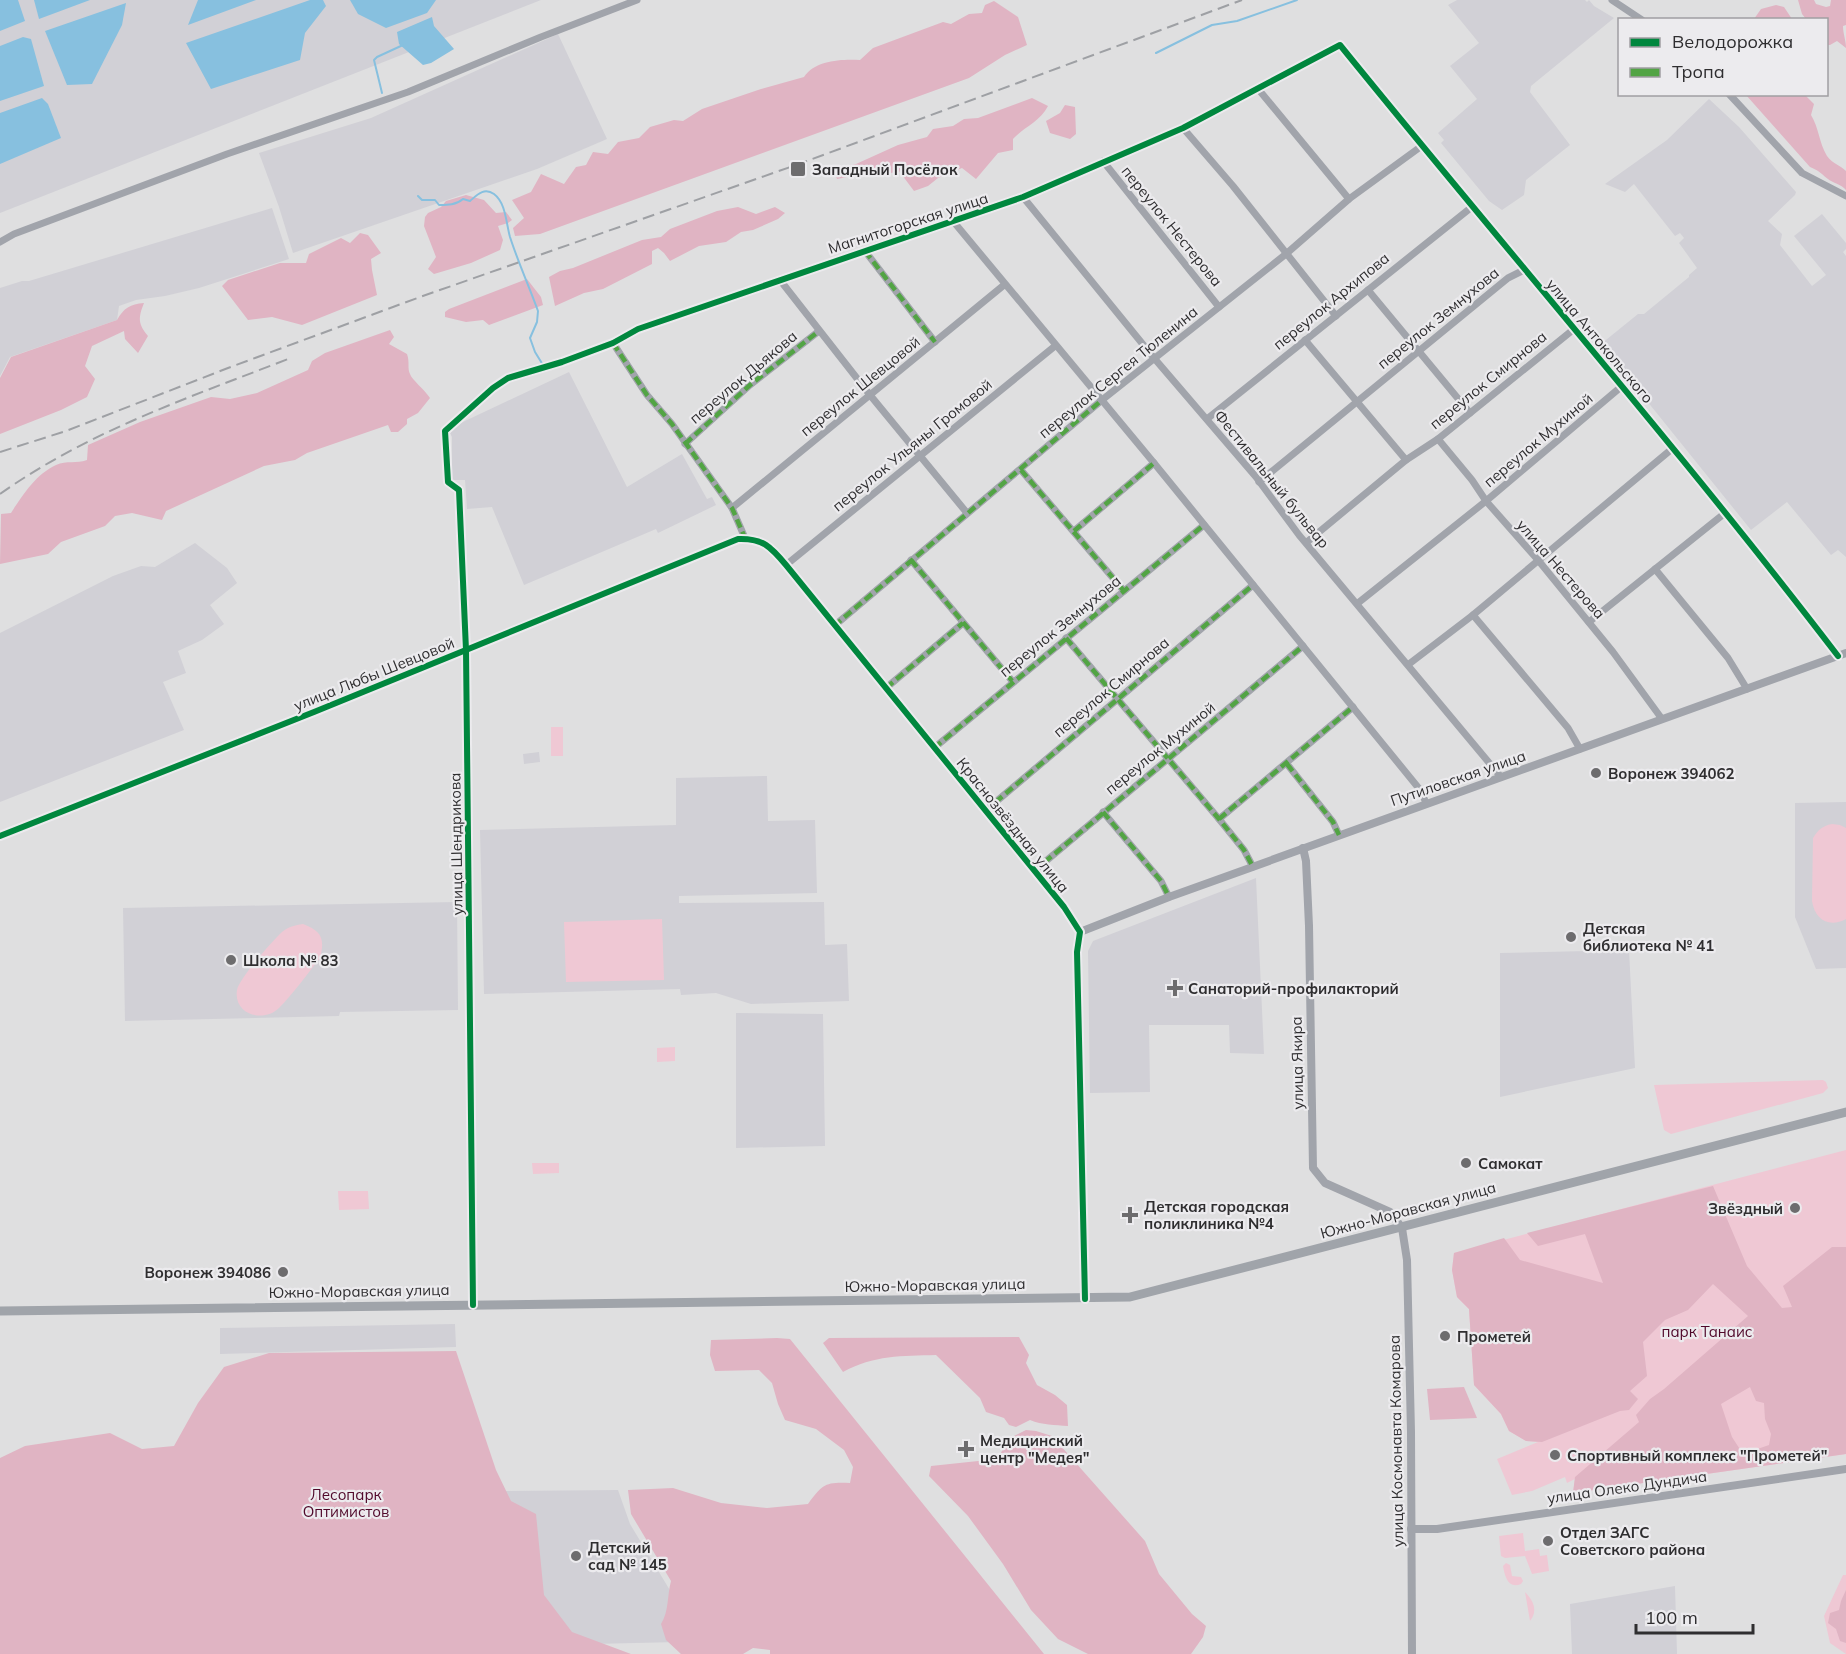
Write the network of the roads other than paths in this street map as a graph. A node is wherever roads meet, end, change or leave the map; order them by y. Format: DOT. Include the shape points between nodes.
graph roads {
  1 [pos="637,0"];
  2 [pos="1612,0"];
  3 [pos="1639,18"];
  4 [pos="1340,45"];
  5 [pos="1259,90"];
  6 [pos="1731,96"];
  7 [pos="1183,128"];
  8 [pos="1423,145"];
  9 [pos="1103,162"];
  10 [pos="1846,196"];
  11 [pos="1023,197"];
  12 [pos="1349,199"];
  13 [pos="1473,206"];
  14 [pos="953,221"];
  15 [pos="0,242"];
  16 [pos="865,251"];
  17 [pos="1286,254"];
  18 [pos="1524,270"];
  19 [pos="780,280"];
  20 [pos="1004,285"];
  21 [pos="1368,290"];
  22 [pos="1220,307"];
  23 [pos="1336,316"];
  24 [pos="1574,329"];
  25 [pos="819,331"];
  26 [pos="1305,340"];
  27 [pos="935,342"];
  28 [pos="613,343"];
  29 [pos="1055,346"];
  30 [pos="1418,352"];
  31 [pos="1154,358"];
  32 [pos="1623,386"];
  33 [pos="870,395"];
  34 [pos="1102,400"];
  35 [pos="1356,402"];
  36 [pos="475,403"];
  37 [pos="1470,413"];
  38 [pos="1208,419"];
  39 [pos="1438,439"];
  40 [pos="685,444"];
  41 [pos="1673,448"];
  42 [pos="920,456"];
  43 [pos="1406,460"];
  44 [pos="1154,463"];
  45 [pos="1021,470"];
  46 [pos="1259,482"];
  47 [pos="1486,501"];
  48 [pos="732,508"];
  49 [pos="967,513"];
  50 [pos="1725,513"];
  51 [pos="1204,525"];
  52 [pos="1074,531"];
  53 [pos="746,538"];
  54 [pos="757,540"];
  55 [pos="1307,542"];
  56 [pos="911,560"];
  57 [pos="1538,560"];
  58 [pos="786,565"];
  59 [pos="1655,569"];
  60 [pos="1253,585"];
  61 [pos="1124,591"];
  62 [pos="1358,603"];
  63 [pos="1473,615"];
  64 [pos="963,622"];
  65 [pos="1589,622"];
  66 [pos="834,626"];
  67 [pos="1066,638"];
  68 [pos="1303,646"];
  69 [pos="466,650"];
  70 [pos="1842,654"];
  71 [pos="1409,664"];
  72 [pos="1013,682"];
  73 [pos="886,688"];
  74 [pos="1747,689"];
  75 [pos="1118,699"];
  76 [pos="1353,707"];
  77 [pos="1662,719"];
  78 [pos="934,748"];
  79 [pos="1580,749"];
  80 [pos="1168,758"];
  81 [pos="1287,764"];
  82 [pos="1501,777"];
  83 [pos="1426,803"];
  84 [pos="985,811"];
  85 [pos="1103,812"];
  86 [pos="1219,819"];
  87 [pos="1339,835"];
  88 [pos="0,836"];
  89 [pos="1303,848"];
  90 [pos="1252,867"];
  91 [pos="1034,871"];
  92 [pos="1169,897"];
  93 [pos="1080,932"];
  94 [pos="1846,1112"];
  95 [pos="1402,1228"];
  96 [pos="1085,1299"];
  97 [pos="472,1305"];
  98 [pos="0,1311"];
  99 [pos="1846,1469"];
  100 [pos="1411,1529"];
  101 [pos="1412,1654"];
  1 -- 15 [label="street" via="408,92 227,154"];
  2 -- 3 [label="street"];
  4 -- 5 [label="street, Магнитогорская улица"];
  4 -- 8 [label="street, улица Антокольского"];
  5 -- 7 [label="street, Магнитогорская улица"];
  5 -- 12 [label="street"];
  6 -- 10 [label="street" via="1802,173"];
  7 -- 9 [label="street, Магнитогорская улица"];
  7 -- 17 [label="street"];
  8 -- 12 [label="street, переулок Сергея Тюленина"];
  8 -- 13 [label="street, улица Антокольского"];
  9 -- 11 [label="street, Магнитогорская улица"];
  9 -- 22 [label="street, переулок Нестерова"];
  11 -- 14 [label="street, Магнитогорская улица"];
  11 -- 31 [label="street, Фестивальный бульвар"];
  12 -- 17 [label="street, переулок Сергея Тюленина"];
  13 -- 18 [label="street, улица Антокольского"];
  13 -- 21 [label="street, переулок Архипова"];
  14 -- 16 [label="street, Магнитогорская улица"];
  14 -- 20 [label="street"];
  16 -- 19 [label="street, Магнитогорская улица"];
  16 -- 27 [label="street"];
  17 -- 22 [label="street, переулок Сергея Тюленина"];
  17 -- 23 [label="street"];
  18 -- 24 [label="street, улица Антокольского"];
  18 -- 30 [label="street, переулок Земнухова" via="1508,278"];
  19 -- 25 [label="street"];
  19 -- 28 [label="street, Магнитогорская улица" via="638,329"];
  20 -- 27 [label="street, переулок Шевцовой"];
  20 -- 29 [label="street"];
  21 -- 23 [label="street, переулок Архипова"];
  21 -- 30 [label="street"];
  22 -- 31 [label="street, переулок Сергея Тюленина"];
  23 -- 26 [label="street, переулок Архипова"];
  24 -- 32 [label="street, улица Антокольского"];
  24 -- 37 [label="street, переулок Смирнова"];
  25 -- 33 [label="street"];
  25 -- 40 [label="street, переулок Дьякова" via="750,385"];
  26 -- 35 [label="street"];
  26 -- 38 [label="street, переулок Архипова"];
  27 -- 33 [label="street, переулок Шевцовой"];
  28 -- 36 [label="street, Магнитогорская улица" via="508,378"];
  28 -- 40 [label="street"];
  29 -- 34 [label="street"];
  29 -- 42 [label="street, переулок Ульяны Громовой"];
  30 -- 35 [label="street, переулок Земнухова"];
  30 -- 37 [label="street"];
  31 -- 34 [label="street, переулок Сергея Тюленина"];
  31 -- 38 [label="street, Фестивальный бульвар"];
  32 -- 41 [label="street, улица Антокольского"];
  32 -- 47 [label="street, переулок Мухиной"];
  33 -- 42 [label="street"];
  33 -- 48 [label="street, переулок Шевцовой"];
  34 -- 44 [label="street"];
  34 -- 45 [label="street, переулок Сергея Тюленина"];
  35 -- 43 [label="street"];
  35 -- 46 [label="street, переулок Земнухова"];
  36 -- 69 [label="street, улица Шендрикова" via="445,431 448,482 459,490"];
  37 -- 39 [label="street, переулок Смирнова"];
  38 -- 46 [label="street, Фестивальный бульвар"];
  39 -- 43 [label="street, переулок Смирнова"];
  39 -- 47 [label="street, улица Нестерова"];
  40 -- 48 [label="street"];
  41 -- 50 [label="street, улица Антокольского"];
  41 -- 57 [label="street"];
  42 -- 49 [label="street"];
  42 -- 58 [label="street, переулок Ульяны Громовой"];
  43 -- 55 [label="street, переулок Смирнова"];
  44 -- 51 [label="street"];
  44 -- 52 [label="street"];
  45 -- 49 [label="street, переулок Сергея Тюленина"];
  45 -- 52 [label="street"];
  46 -- 55 [label="street, Фестивальный бульвар"];
  47 -- 57 [label="street, улица Нестерова"];
  47 -- 62 [label="street, переулок Мухиной"];
  48 -- 53 [label="street"];
  49 -- 56 [label="street, переулок Сергея Тюленина"];
  50 -- 59 [label="street"];
  50 -- 70 [label="street, улица Антокольского"];
  51 -- 60 [label="street"];
  51 -- 61 [label="street, переулок Земнухова"];
  52 -- 61 [label="street"];
  53 -- 54 [label="street, улица Любы Шевцовой"];
  53 -- 69 [label="street, улица Любы Шевцовой"];
  54 -- 58 [label="street, Краснозвёздная улица" via="771,548"];
  55 -- 62 [label="street, Фестивальный бульвар"];
  56 -- 64 [label="street"];
  56 -- 66 [label="street, переулок Сергея Тюленина"];
  57 -- 63 [label="street"];
  57 -- 65 [label="street, улица Нестерова"];
  58 -- 66 [label="street, Краснозвёздная улица"];
  59 -- 65 [label="street"];
  59 -- 74 [label="street" via="1728,658"];
  60 -- 68 [label="street"];
  60 -- 75 [label="street, переулок Смирнова"];
  61 -- 67 [label="street, переулок Земнухова"];
  62 -- 71 [label="street, Фестивальный бульвар"];
  63 -- 71 [label="street"];
  63 -- 79 [label="street" via="1568,728"];
  64 -- 72 [label="street"];
  64 -- 73 [label="street"];
  65 -- 77 [label="street, улица Нестерова"];
  66 -- 73 [label="street, Краснозвёздная улица"];
  67 -- 72 [label="street, переулок Земнухова"];
  67 -- 75 [label="street"];
  68 -- 76 [label="street"];
  68 -- 80 [label="street, переулок Мухиной"];
  69 -- 88 [label="street, улица Любы Шевцовой"];
  69 -- 97 [label="street, улица Шендрикова"];
  70 -- 74 [label="street, Путиловская улица"];
  71 -- 82 [label="street, Фестивальный бульвар"];
  72 -- 78 [label="street, переулок Земнухова"];
  73 -- 78 [label="street, Краснозвёздная улица"];
  74 -- 77 [label="street, Путиловская улица"];
  75 -- 80 [label="street"];
  75 -- 84 [label="street, переулок Смирнова"];
  76 -- 81 [label="street"];
  76 -- 83 [label="street" via="1421,791"];
  77 -- 79 [label="street, Путиловская улица"];
  78 -- 84 [label="street, Краснозвёздная улица"];
  79 -- 82 [label="street, Путиловская улица"];
  80 -- 85 [label="street, переулок Мухиной"];
  80 -- 86 [label="street"];
  81 -- 86 [label="street"];
  81 -- 87 [label="street"];
  82 -- 83 [label="street, Путиловская улица"];
  83 -- 87 [label="street, Путиловская улица"];
  84 -- 91 [label="street, Краснозвёздная улица"];
  85 -- 91 [label="street, переулок Мухиной"];
  85 -- 92 [label="street" via="1161,881"];
  86 -- 90 [label="street" via="1244,850"];
  87 -- 89 [label="street, Путиловская улица"];
  89 -- 90 [label="street, Путиловская улица"];
  89 -- 95 [label="street, улица Якира" via="1309,926 1313,1168 1325,1183 1390,1212"];
  90 -- 92 [label="street, Путиловская улица"];
  91 -- 93 [label="street, Краснозвёздная улица"];
  92 -- 93 [label="street, Путиловская улица"];
  93 -- 96 [label="street" via="1077,952"];
  94 -- 95 [label="main road, Южно-Моравская улица"];
  95 -- 96 [label="main road, Южно-Моравская улица" via="1140,1295"];
  95 -- 100 [label="street, улица Космонавта Комарова" via="1407,1260"];
  96 -- 97 [label="main road, Южно-Моравская улица"];
  97 -- 98 [label="main road, Южно-Моравская улица"];
  99 -- 100 [label="street, улица Олеко Дундича"];
  100 -- 101 [label="street, улица Космонавта Комарова"];
}
